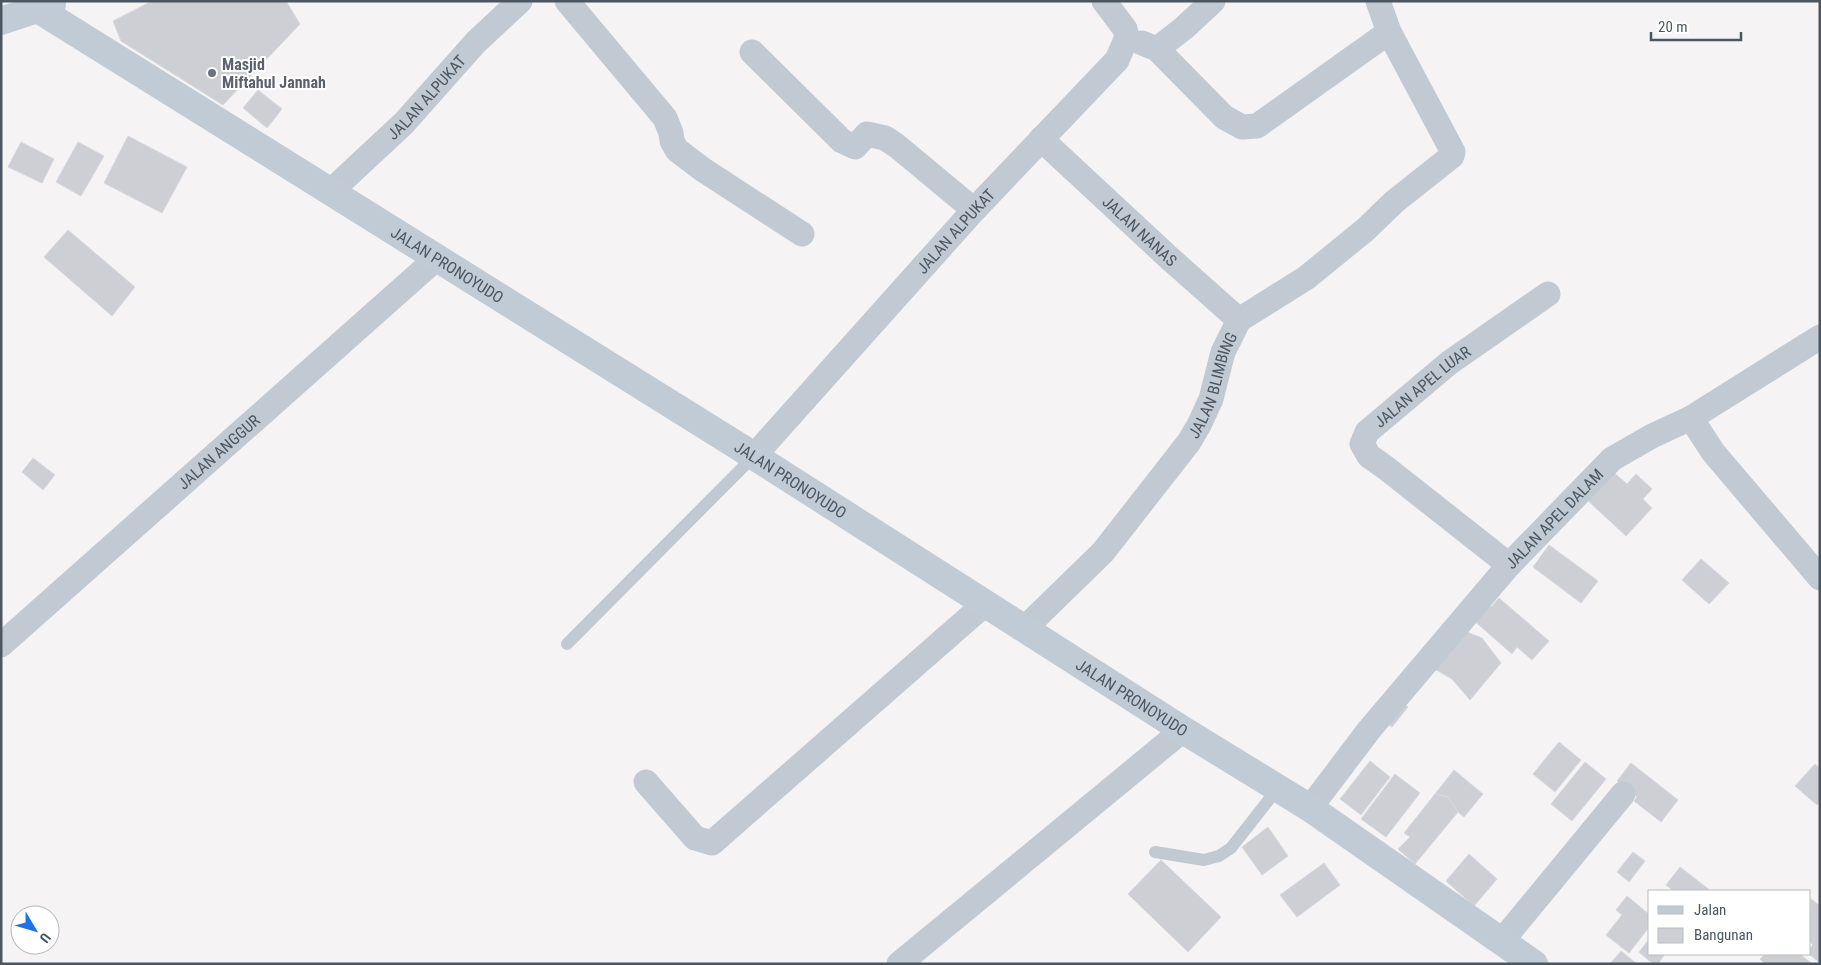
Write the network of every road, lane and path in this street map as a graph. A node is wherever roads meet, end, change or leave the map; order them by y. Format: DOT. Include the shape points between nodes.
graph roads {
  1 [pos="520,1"];
  2 [pos="567,1"];
  3 [pos="1104,1"];
  4 [pos="1213,1"];
  5 [pos="1378,1"];
  6 [pos="43,4"];
  7 [pos="1,21"];
  8 [pos="1390,32"];
  9 [pos="1127,38"];
  10 [pos="1157,49"];
  11 [pos="752,52"];
  12 [pos="1041,139"];
  13 [pos="331,191"];
  14 [pos="974,210"];
  15 [pos="802,234"];
  16 [pos="437,258"];
  17 [pos="1548,294"];
  18 [pos="1239,320"];
  19 [pos="1820,337"];
  20 [pos="1691,418"];
  21 [pos="754,456"];
  22 [pos="1509,565"];
  23 [pos="1820,578"];
  24 [pos="986,603"];
  25 [pos="1024,628"];
  26 [pos="566,644"];
  27 [pos="1,645"];
  28 [pos="1183,730"];
  29 [pos="646,782"];
  30 [pos="1278,788"];
  31 [pos="1623,794"];
  32 [pos="1310,808"];
  33 [pos="1155,852"];
  34 [pos="1501,942"];
  35 [pos="899,964"];
  36 [pos="1534,964"];
  1 -- 13 [label="street, JALAN ALPUKAT" via="476,42 404,123"];
  2 -- 15 [label="street" via="665,118 677,150"];
  3 -- 9 [label="street" via="1125,29"];
  4 -- 10 [label="street"];
  5 -- 8 [label="street"];
  6 -- 7 [label="main road"];
  6 -- 13 [label="main road, JALAN PRONOYUDO" via="252,144"];
  8 -- 10 [label="street" via="1257,126 1242,127 1224,117"];
  8 -- 18 [label="street, JALAN BLIMBING" via="1454,152 1306,278"];
  9 -- 10 [label="street"];
  9 -- 12 [label="street, JALAN ALPUKAT" via="1117,60"];
  11 -- 14 [label="street" via="842,141 855,146 867,134 886,138"];
  12 -- 14 [label="street, JALAN ALPUKAT"];
  12 -- 18 [label="street, JALAN NANAS"];
  13 -- 16 [label="main road, JALAN PRONOYUDO"];
  14 -- 21 [label="street, JALAN ALPUKAT"];
  16 -- 21 [label="main road, JALAN PRONOYUDO"];
  16 -- 27 [label="street, JALAN ANGGUR"];
  17 -- 22 [label="street, JALAN APEL LUAR" via="1449,363 1367,432 1362,444 1369,456"];
  18 -- 25 [label="street, JALAN BLIMBING" via="1223,352 1211,399 1189,442 1102,552"];
  19 -- 20 [label="street, JALAN APEL DALAM"];
  20 -- 22 [label="street, JALAN APEL DALAM" via="1612,459"];
  20 -- 23 [label="street" via="1713,452"];
  21 -- 24 [label="main road, JALAN PRONOYUDO"];
  21 -- 26 [label="lane"];
  22 -- 32 [label="street, JALAN APEL DALAM" via="1369,730"];
  24 -- 25 [label="main road, JALAN PRONOYUDO"];
  24 -- 29 [label="street" via="712,843 695,838"];
  25 -- 28 [label="main road, JALAN PRONOYUDO"];
  28 -- 30 [label="main road, JALAN PRONOYUDO"];
  28 -- 35 [label="street"];
  30 -- 32 [label="main road, JALAN PRONOYUDO"];
  30 -- 33 [label="lane" via="1231,848 1219,856 1204,860"];
  31 -- 34 [label="street"];
  32 -- 34 [label="main road, JALAN PRONOYUDO"];
  34 -- 36 [label="main road, JALAN PRONOYUDO"];
}
